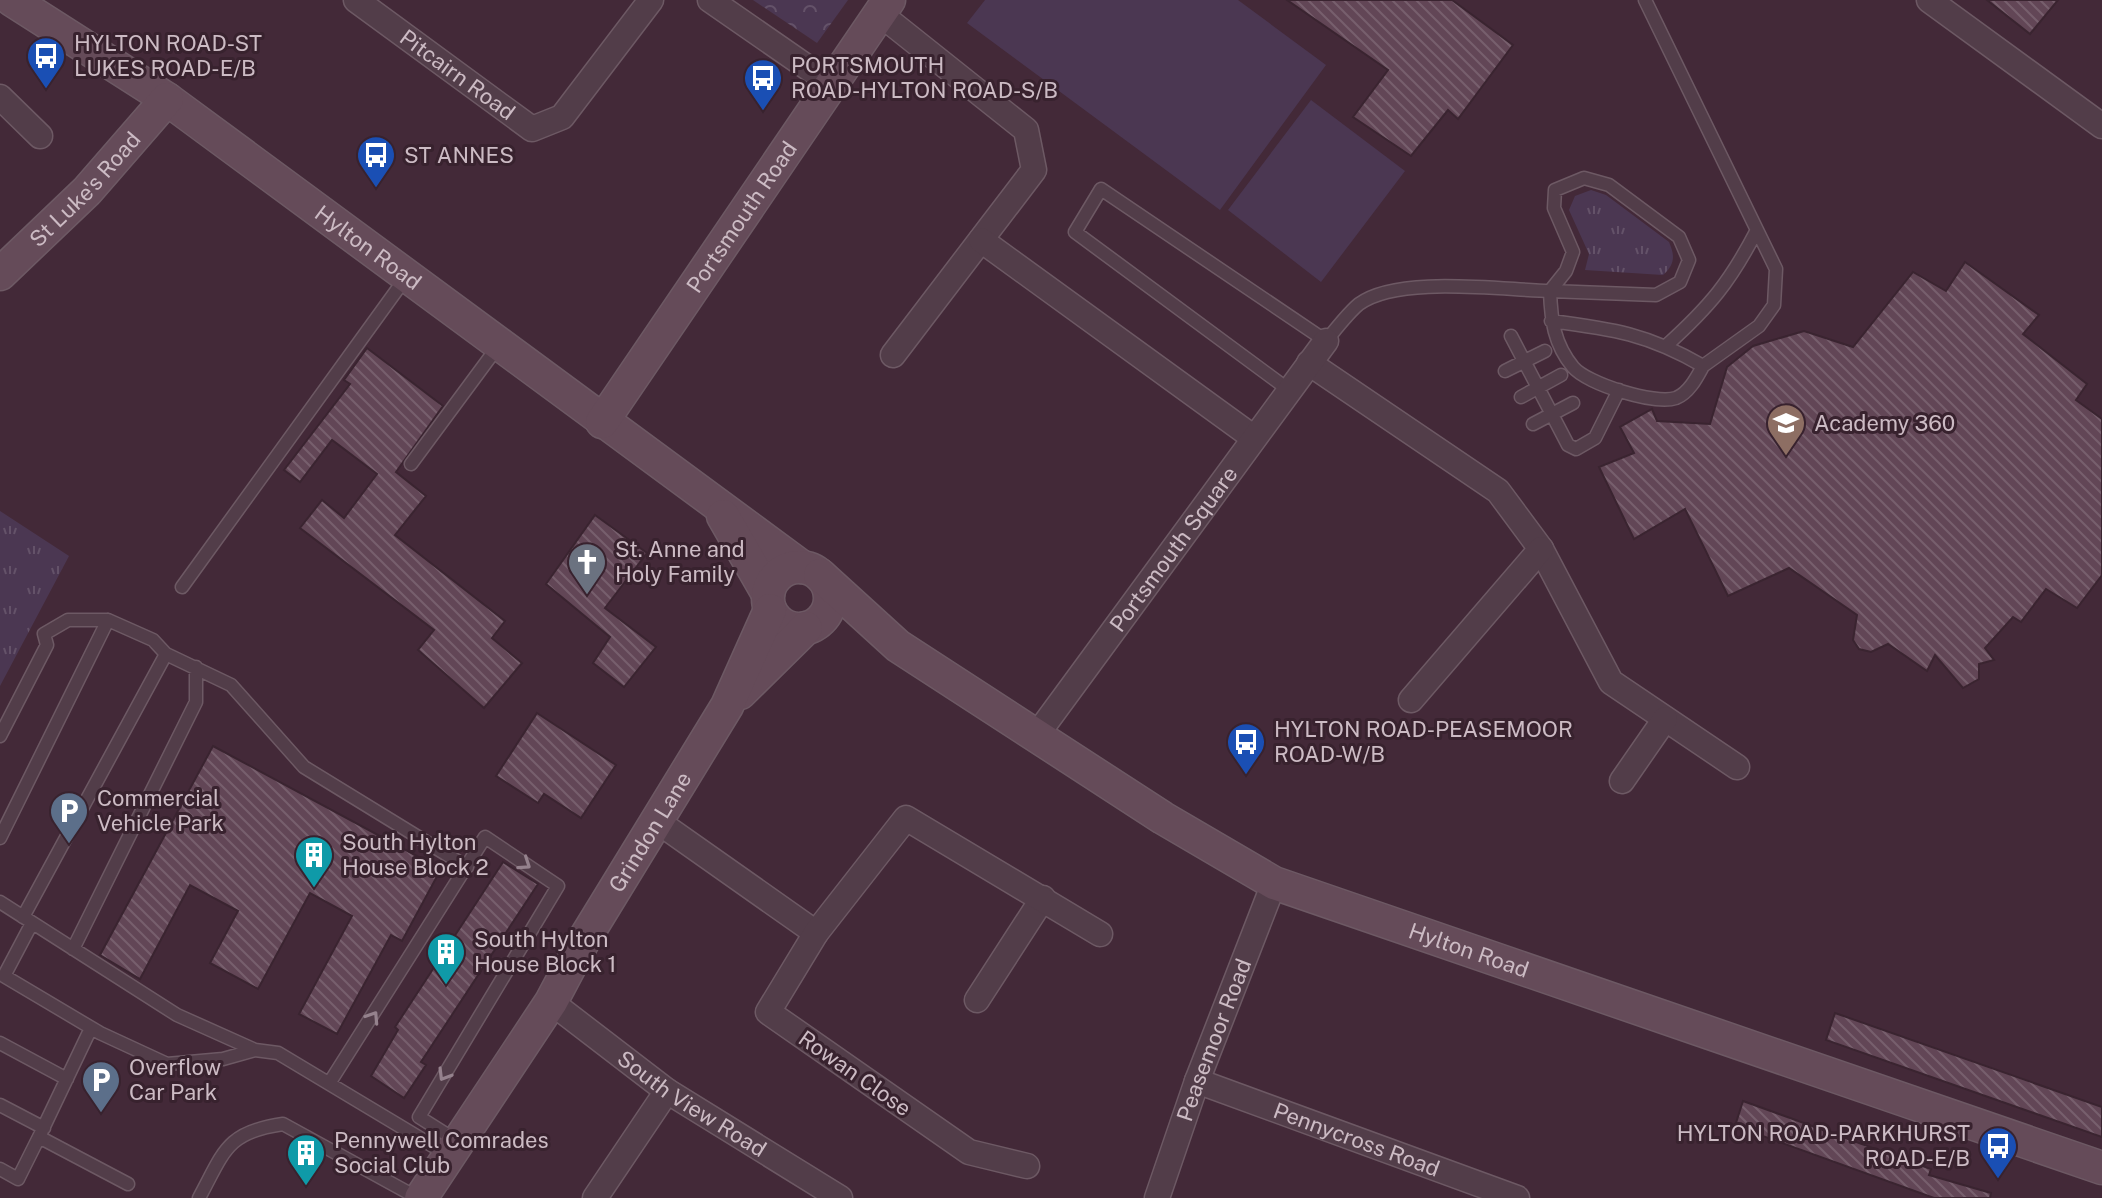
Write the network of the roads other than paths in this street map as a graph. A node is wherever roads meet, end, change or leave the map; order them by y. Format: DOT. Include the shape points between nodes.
graph roads {
  1 [pos="12,0"];
  2 [pos="356,0"];
  3 [pos="651,0"];
  4 [pos="710,0"];
  5 [pos="1645,0"];
  6 [pos="1929,0"];
  7 [pos="884,7"];
  8 [pos="830,83"];
  9 [pos="0,97"];
  10 [pos="167,99"];
  11 [pos="2102,126"];
  12 [pos="40,136"];
  13 [pos="1757,230"];
  14 [pos="981,240"];
  15 [pos="0,274"];
  16 [pos="407,276"];
  17 [pos="1550,291"];
  18 [pos="1551,321"];
  19 [pos="1511,336"];
  20 [pos="1326,341"];
  21 [pos="499,345"];
  22 [pos="1667,345"];
  23 [pos="1545,351"];
  24 [pos="893,355"];
  25 [pos="1524,361"];
  26 [pos="1309,363"];
  27 [pos="1703,366"];
  28 [pos="1505,371"];
  29 [pos="1561,375"];
  30 [pos="1538,389"];
  31 [pos="1289,390"];
  32 [pos="1619,390"];
  33 [pos="1521,397"];
  34 [pos="1573,403"];
  35 [pos="1552,414"];
  36 [pos="602,422"];
  37 [pos="1533,424"];
  38 [pos="1254,438"];
  39 [pos="411,464"];
  40 [pos="717,506"];
  41 [pos="1541,549"];
  42 [pos="811,571"];
  43 [pos="182,587"];
  44 [pos="769,602"];
  45 [pos="108,620"];
  46 [pos="811,626"];
  47 [pos="884,636"];
  48 [pos="166,654"];
  49 [pos="196,667"];
  50 [pos="1411,700"];
  51 [pos="727,706"];
  52 [pos="1665,719"];
  53 [pos="0,736"];
  54 [pos="1036,736"];
  55 [pos="1737,767"];
  56 [pos="1622,781"];
  57 [pos="657,821"];
  58 [pos="0,838"];
  59 [pos="467,867"];
  60 [pos="1274,883"];
  61 [pos="1043,898"];
  62 [pos="0,902"];
  63 [pos="28,920"];
  64 [pos="816,933"];
  65 [pos="1100,934"];
  66 [pos="73,949"];
  67 [pos="2,975"];
  68 [pos="977,1000"];
  69 [pos="551,1002"];
  70 [pos="91,1028"];
  71 [pos="0,1043"];
  72 [pos="255,1050"];
  73 [pos="67,1079"];
  74 [pos="1197,1081"];
  75 [pos="330,1082"];
  76 [pos="667,1091"];
  77 [pos="0,1105"];
  78 [pos="41,1132"];
  79 [pos="452,1148"];
  80 [pos="1027,1166"];
  81 [pos="2102,1168"];
  82 [pos="0,1169"];
  83 [pos="128,1184"];
  84 [pos="599,1197"];
  85 [pos="199,1198"];
  86 [pos="419,1198"];
  87 [pos="840,1198"];
  88 [pos="1157,1198"];
  89 [pos="1517,1198"];
  1 -- 10 [label="street, Hylton Road"];
  2 -- 3 [label="street, Pitcairn Road" via="532,129 562,117"];
  4 -- 8 [label="street"];
  5 -- 13 [label="lane"];
  6 -- 11 [label="street"];
  7 -- 8 [label="street, Portsmouth Road"];
  7 -- 14 [label="street, Portsmouth Road" via="1026,130 1034,170"];
  8 -- 36 [label="street, Portsmouth Road"];
  9 -- 12 [label="street"];
  10 -- 15 [label="street, St Luke's Road" via="87,191"];
  10 -- 16 [label="street, Hylton Road"];
  13 -- 22 [label="lane" via="1709,307"];
  13 -- 27 [label="lane" via="1776,269 1774,305 1759,326"];
  14 -- 24 [label="street, Portsmouth Road"];
  14 -- 38 [label="street"];
  16 -- 21 [label="street, Hylton Road"];
  16 -- 43 [label="lane"];
  17 -- 17 [label="lane" via="1573,252 1554,208 1555,190 1584,178 1609,185 1679,237 1689,260 1680,282 1656,295"];
  17 -- 18 [label="lane"];
  17 -- 20 [label="lane" via="1412,288 1383,293 1360,304"];
  18 -- 22 [label="lane" via="1630,332"];
  18 -- 32 [label="lane" via="1559,347 1575,370"];
  19 -- 25 [label="lane"];
  20 -- 26 [label="street, Portsmouth Square"];
  20 -- 31 [label="lane" via="1101,189 1075,232"];
  21 -- 36 [label="street, Hylton Road"];
  21 -- 39 [label="lane"];
  22 -- 27 [label="lane"];
  23 -- 25 [label="lane"];
  25 -- 28 [label="lane"];
  25 -- 30 [label="lane"];
  26 -- 31 [label="street, Portsmouth Square"];
  26 -- 41 [label="street" via="1498,491"];
  27 -- 32 [label="lane" via="1679,397 1656,402"];
  29 -- 30 [label="lane"];
  30 -- 33 [label="lane"];
  30 -- 35 [label="lane"];
  31 -- 38 [label="street, Portsmouth Square"];
  32 -- 35 [label="lane" via="1595,438 1576,449 1568,445"];
  34 -- 35 [label="lane"];
  35 -- 37 [label="lane"];
  36 -- 40 [label="street, Hylton Road"];
  38 -- 54 [label="street, Portsmouth Square"];
  40 -- 42 [label="street, Hylton Road"];
  40 -- 44 [label="street, Hylton Road"];
  41 -- 50 [label="street"];
  41 -- 52 [label="street" via="1611,682"];
  42 -- 44 [label="street" via="781,572"];
  42 -- 46 [label="street" via="830,593 829,606"];
  42 -- 47 [label="street, Hylton Road"];
  44 -- 46 [label="street" via="789,628"];
  44 -- 51 [label="street, Grindon Lane"];
  45 -- 48 [label="lane" via="153,640"];
  45 -- 53 [label="lane" via="68,620 44,634 47,645"];
  45 -- 58 [label="lane"];
  46 -- 47 [label="street, Hylton Road"];
  46 -- 51 [label="street, Grindon Lane"];
  47 -- 54 [label="street, Hylton Road"];
  48 -- 49 [label="lane"];
  48 -- 63 [label="lane"];
  49 -- 59 [label="lane" via="231,685 304,767"];
  49 -- 66 [label="lane" via="196,702"];
  51 -- 57 [label="street, Grindon Lane"];
  52 -- 55 [label="street"];
  52 -- 56 [label="street"];
  54 -- 60 [label="street, Hylton Road"];
  57 -- 64 [label="street"];
  57 -- 69 [label="street, Grindon Lane"];
  75 -- 59 [label="lane, one-way"];
  59 -- 79 [label="lane, one-way" via="485,837 558,886 419,1117"];
  60 -- 74 [label="street, Peasemoor Road"];
  60 -- 81 [label="street, Hylton Road"];
  61 -- 64 [label="street, Rowan Close" via="906,818"];
  61 -- 65 [label="street, Rowan Close"];
  61 -- 68 [label="street"];
  62 -- 63 [label="lane"];
  63 -- 66 [label="lane"];
  63 -- 67 [label="lane"];
  64 -- 80 [label="street, Rowan Close" via="768,1012 969,1152"];
  66 -- 72 [label="lane" via="177,1015"];
  67 -- 70 [label="lane"];
  69 -- 76 [label="street, South View Road"];
  69 -- 79 [label="street, Grindon Lane"];
  70 -- 72 [label="lane" via="167,1064"];
  70 -- 73 [label="lane"];
  71 -- 73 [label="lane"];
  72 -- 75 [label="lane" via="278,1053"];
  73 -- 78 [label="lane"];
  74 -- 88 [label="street, Peasemoor Road"];
  74 -- 89 [label="street, Pennycross Road"];
  75 -- 79 [label="lane"];
  76 -- 84 [label="street"];
  76 -- 87 [label="street, South View Road"];
  77 -- 78 [label="lane"];
  78 -- 82 [label="lane" via="18,1179"];
  78 -- 83 [label="lane"];
  79 -- 86 [label="street, Grindon Lane"];
  85 -- 86 [label="lane" via="230,1142 257,1127 283,1124"];
}
